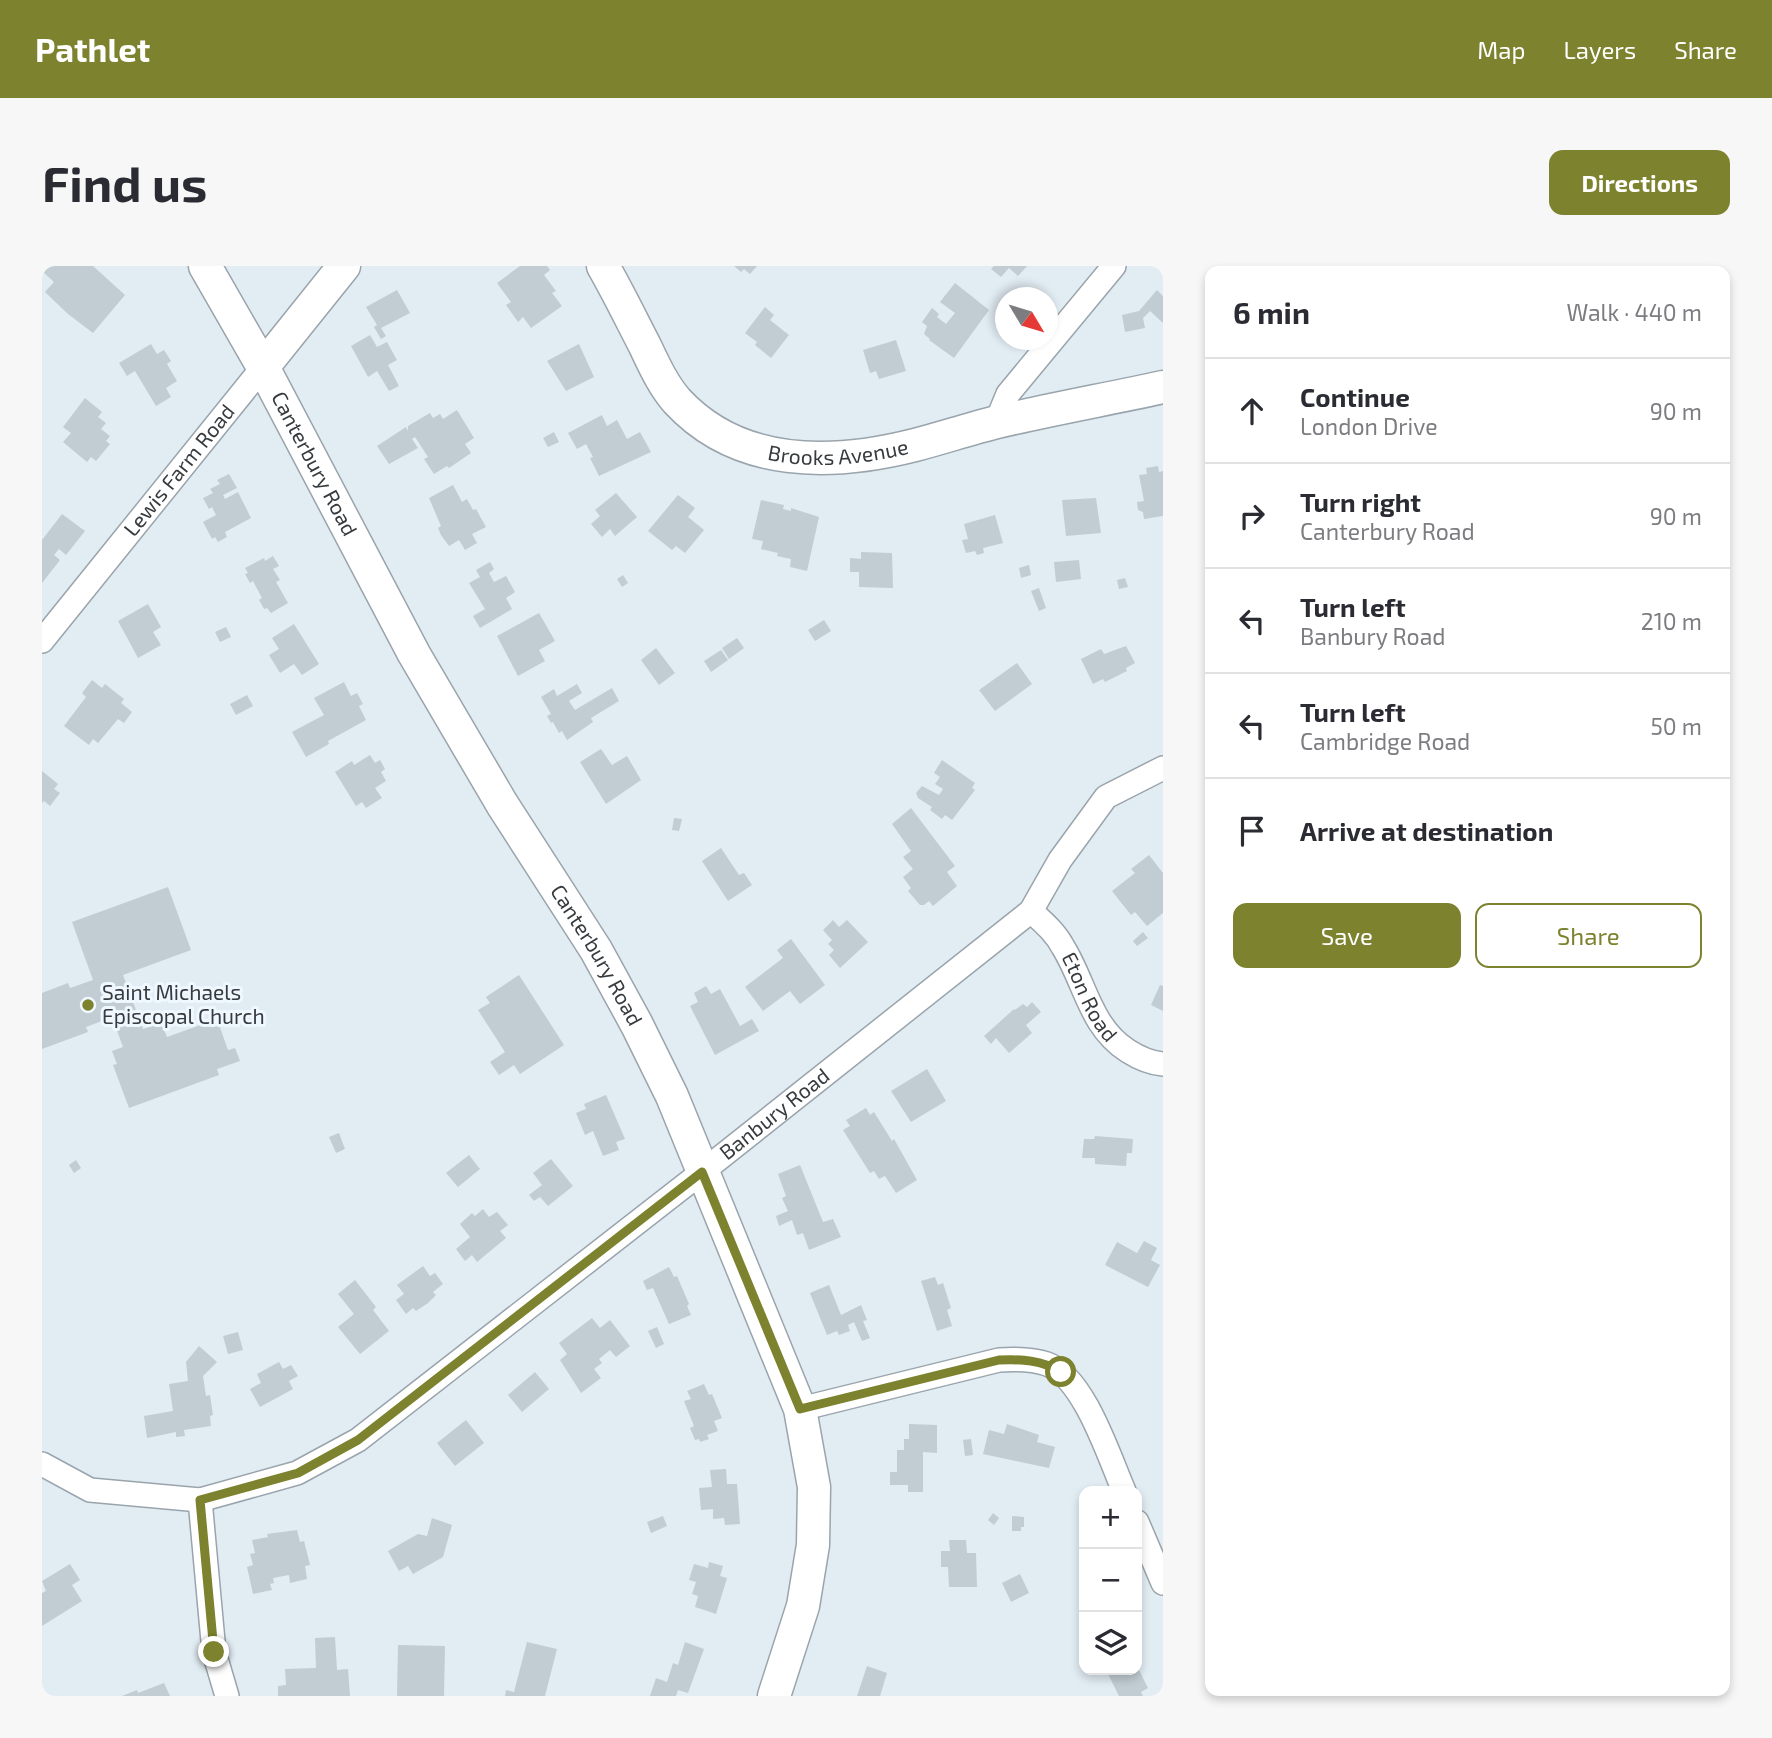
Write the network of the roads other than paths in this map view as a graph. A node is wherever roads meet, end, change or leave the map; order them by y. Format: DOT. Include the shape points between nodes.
graph roads {
  1 [pos="205,266"];
  2 [pos="344,266"];
  3 [pos="603,266"];
  4 [pos="1114,266"];
  5 [pos="263,367"];
  6 [pos="1163,387"];
  7 [pos="996,423"];
  8 [pos="42,641"];
  9 [pos="1163,768"];
  10 [pos="1031,911"];
  11 [pos="1163,1064"];
  12 [pos="702,1172"];
  13 [pos="800,1409"];
  14 [pos="42,1464"];
  15 [pos="1122,1486"];
  16 [pos="200,1500"];
  17 [pos="1142,1533"];
  18 [pos="1163,1583"];
  19 [pos="227,1696"];
  20 [pos="774,1696"];
  1 -- 5 [label="street, Canterbury Road"];
  2 -- 5 [label="street, Lewis Farm Road"];
  3 -- 7 [label="street, Brooks Avenue" via="675,399 706,427 738,445 783,456 841,457 913,446"];
  4 -- 7 [label="street" via="1008,394"];
  5 -- 8 [label="street, Lewis Farm Road"];
  5 -- 12 [label="street, Canterbury Road" via="414,654 637,1025"];
  6 -- 7 [label="street, Brooks Avenue"];
  9 -- 10 [label="street, Banbury Road" via="1106,797 1060,860"];
  10 -- 11 [label="street, Eton Road" via="1064,948 1109,1035 1140,1058"];
  10 -- 12 [label="street, Banbury Road"];
  12 -- 13 [label="street, Canterbury Road"];
  12 -- 16 [label="street, Banbury Road" via="358,1440 298,1473"];
  13 -- 15 [label="street" via="999,1360 1049,1365 1068,1379 1084,1400"];
  13 -- 20 [label="street, Canterbury Road" via="814,1487 813,1545 803,1606"];
  14 -- 16 [label="street, Banbury Road" via="90,1490"];
  16 -- 19 [label="street" via="214,1652"];
  17 -- 18 [label="street"];
}
